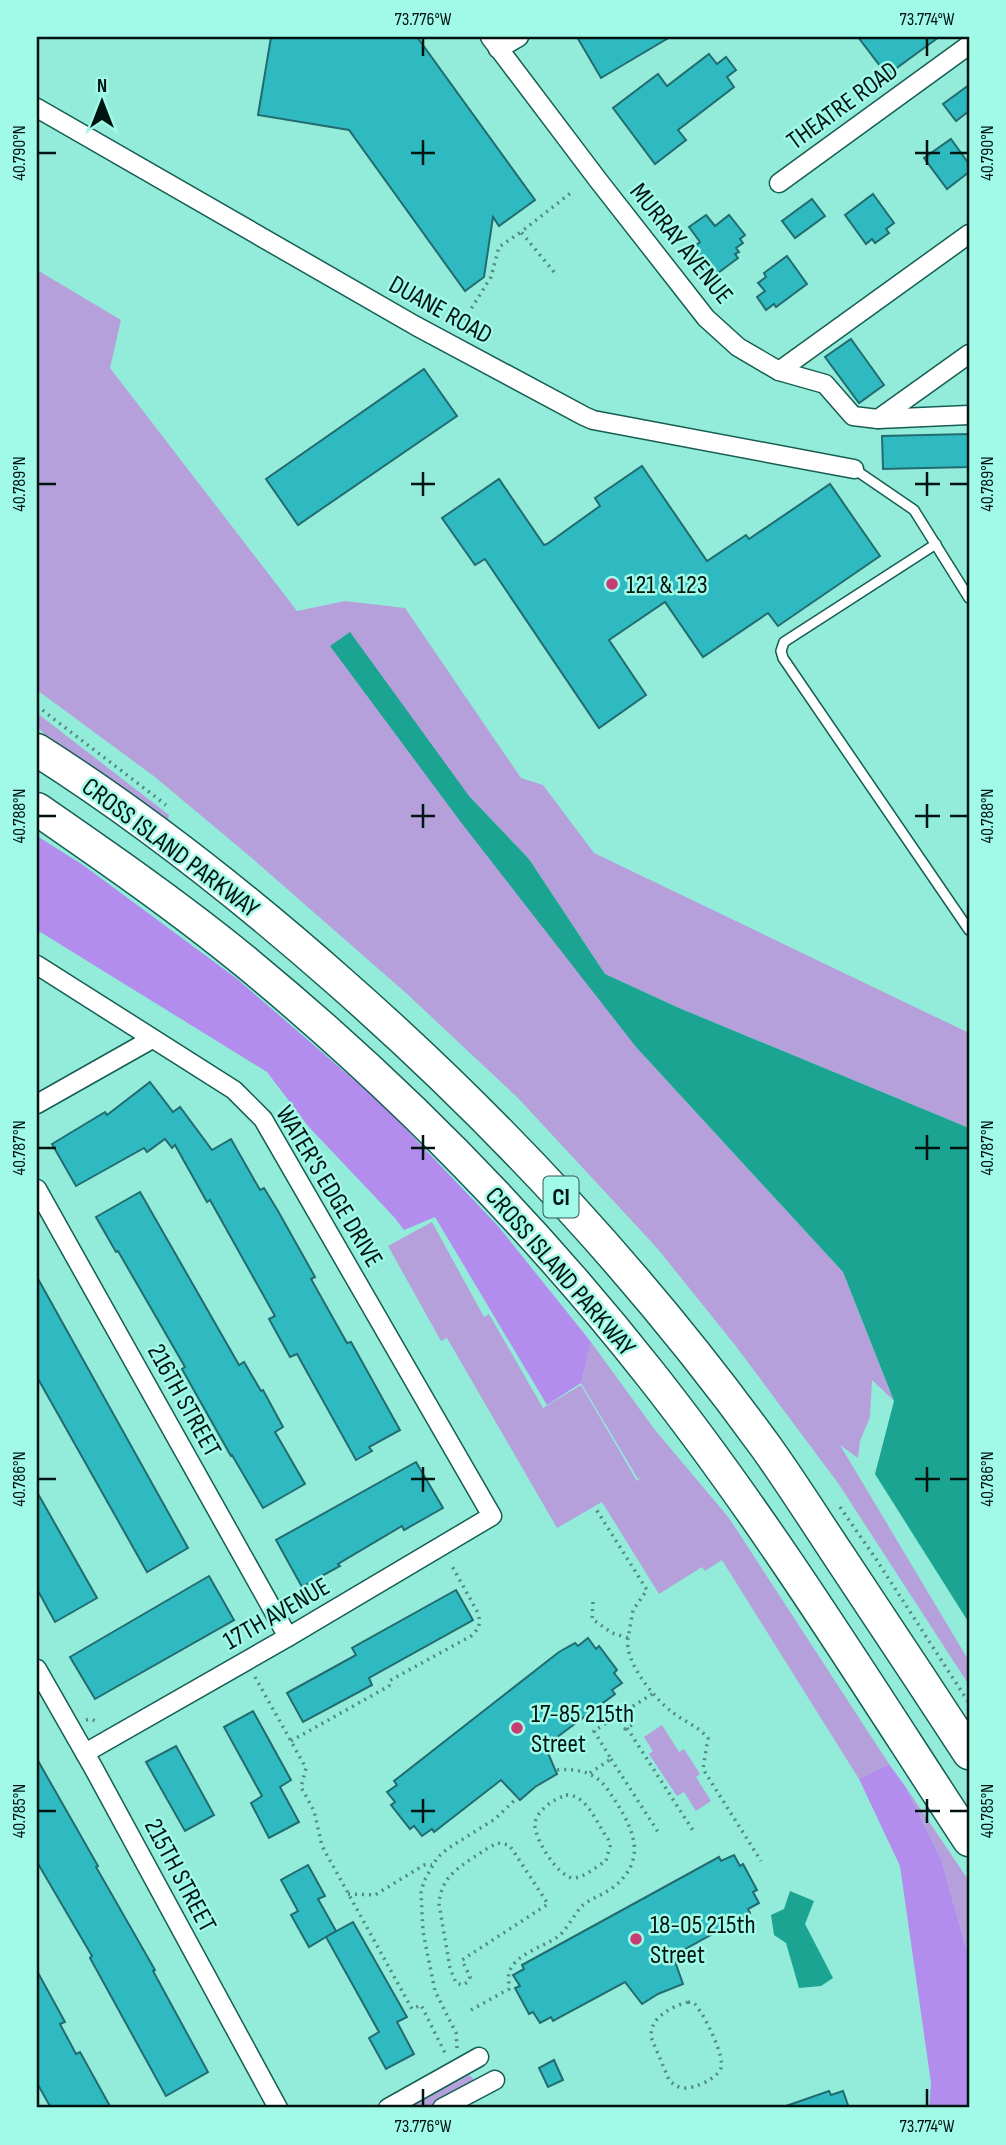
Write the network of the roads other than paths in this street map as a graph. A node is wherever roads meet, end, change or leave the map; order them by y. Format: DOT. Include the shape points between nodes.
graph roads {
  1 [pos="519,37"];
  2 [pos="494,43"];
  3 [pos="969,46"];
  4 [pos="37,108"];
  5 [pos="779,183"];
  6 [pos="969,234"];
  7 [pos="969,354"];
  8 [pos="779,371"];
  9 [pos="969,415"];
  10 [pos="878,419"];
  11 [pos="854,469"];
  12 [pos="936,544"];
  13 [pos="969,598"];
  14 [pos="37,750"];
  15 [pos="37,809"];
  16 [pos="969,930"];
  17 [pos="37,965"];
  18 [pos="152,1039"];
  19 [pos="37,1104"];
  20 [pos="37,1189"];
  21 [pos="492,1516"];
  22 [pos="288,1637"];
  23 [pos="37,1669"];
  24 [pos="85,1753"];
  25 [pos="969,1753"];
  26 [pos="969,1840"];
  27 [pos="479,2057"];
  28 [pos="495,2080"];
  29 [pos="278,2108"];
  30 [pos="387,2108"];
  31 [pos="442,2108"];
  1 -- 2 [label="street"];
  2 -- 8 [label="street, MURRAY AVENUE" via="706,318 738,347"];
  3 -- 5 [label="street, THEATRE ROAD"];
  4 -- 11 [label="street, DUANE ROAD" via="416,326 593,420"];
  6 -- 8 [label="street"];
  7 -- 10 [label="street"];
  8 -- 10 [label="street, MURRAY AVENUE" via="825,384 853,416"];
  9 -- 10 [label="street"];
  11 -- 12 [label="lane" via="914,510"];
  12 -- 13 [label="lane"];
  12 -- 16 [label="lane" via="784,642 781,651"];
  14 -- 25 [label="highway, CROSS ISLAND PARKWAY / CI" via="168,841 283,932 435,1068 540,1173 646,1293 766,1448"];
  15 -- 26 [label="highway, CROSS ISLAND PARKWAY / CI" via="246,962 363,1065 507,1208 651,1374 729,1479"];
  17 -- 18 [label="street, WATER'S EDGE DRIVE"];
  18 -- 19 [label="street"];
  18 -- 21 [label="street, WATER'S EDGE DRIVE" via="234,1090 263,1119"];
  20 -- 22 [label="street, 216TH STREET"];
  21 -- 22 [label="street, 17TH AVENUE"];
  22 -- 24 [label="street, 17TH AVENUE"];
  23 -- 24 [label="street, 215TH STREET"];
  24 -- 29 [label="street, 215TH STREET"];
  27 -- 30 [label="street"];
  28 -- 31 [label="street"];
}
